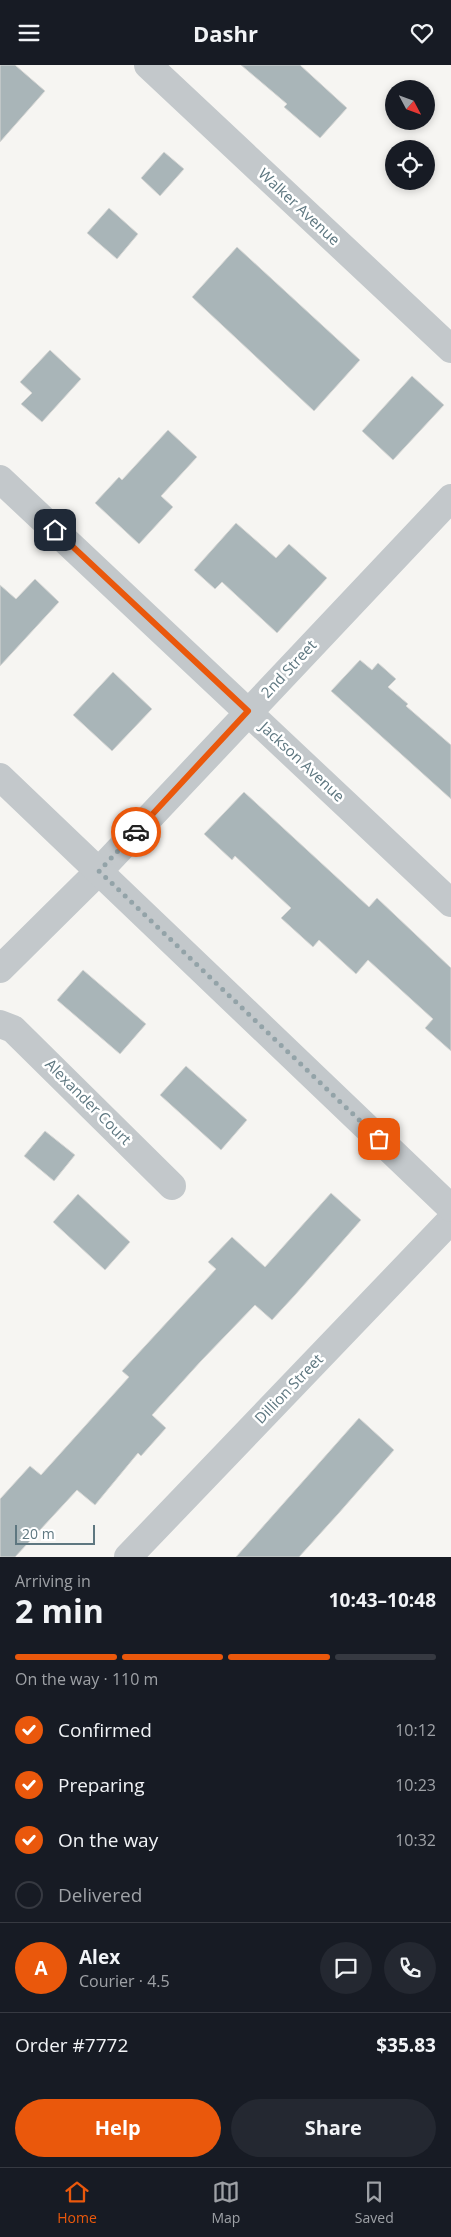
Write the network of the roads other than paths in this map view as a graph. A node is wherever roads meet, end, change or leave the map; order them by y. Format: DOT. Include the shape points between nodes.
graph roads {
  1 [pos="148,65"];
  2 [pos="451,349"];
  3 [pos="0,479"];
  4 [pos="451,498"];
  5 [pos="248,711"];
  6 [pos="0,777"];
  7 [pos="99,871"];
  8 [pos="451,903"];
  9 [pos="0,969"];
  10 [pos="0,1024"];
  11 [pos="172,1186"];
  12 [pos="451,1208"];
  13 [pos="451,1220"];
  14 [pos="128,1557"];
  1 -- 2 [label="street, Walker Avenue"];
  3 -- 5 [label="street, Jackson Avenue"];
  4 -- 5 [label="street, 2nd Street"];
  5 -- 7 [label="street, 2nd Street"];
  5 -- 8 [label="street, Jackson Avenue"];
  6 -- 7 [label="street"];
  7 -- 9 [label="street, 2nd Street"];
  7 -- 12 [label="street"];
  10 -- 11 [label="street, Alexander Court" via="13,1029"];
  13 -- 14 [label="street, Dillion Street"];
}
